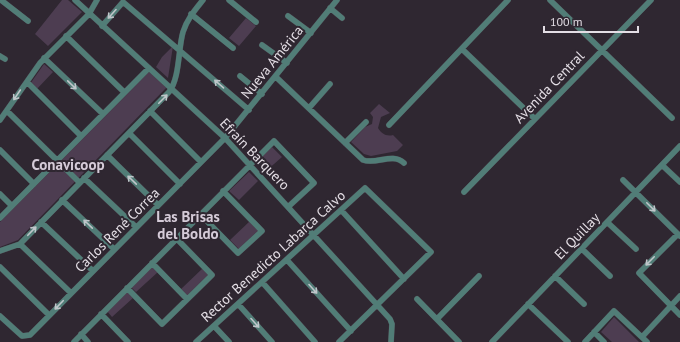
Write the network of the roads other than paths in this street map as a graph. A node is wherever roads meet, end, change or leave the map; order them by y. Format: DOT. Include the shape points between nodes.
graph roads {
  1 [pos="1,0"];
  2 [pos="76,0"];
  3 [pos="97,0"];
  4 [pos="203,0"];
  5 [pos="229,0"];
  6 [pos="508,0"];
  7 [pos="550,0"];
  8 [pos="651,0"];
  9 [pos="334,1"];
  10 [pos="330,8"];
  11 [pos="89,14"];
  12 [pos="191,14"];
  13 [pos="288,16"];
  14 [pos="342,18"];
  15 [pos="28,21"];
  16 [pos="256,22"];
  17 [pos="102,26"];
  18 [pos="311,33"];
  19 [pos="66,36"];
  20 [pos="262,45"];
  21 [pos="233,48"];
  22 [pos="179,49"];
  23 [pos="462,49"];
  24 [pos="602,50"];
  25 [pos="44,58"];
  26 [pos="287,63"];
  27 [pos="149,68"];
  28 [pos="240,76"];
  29 [pos="276,77"];
  30 [pos="26,82"];
  31 [pos="330,84"];
  32 [pos="172,88"];
  33 [pos="124,92"];
  34 [pos="262,94"];
  35 [pos="309,108"];
  36 [pos="249,110"];
  37 [pos="7,111"];
  38 [pos="150,111"];
  39 [pos="103,114"];
  40 [pos="672,118"];
  41 [pos="535,119"];
  42 [pos="0,120"];
  43 [pos="366,122"];
  44 [pos="389,125"];
  45 [pos="128,133"];
  46 [pos="81,136"];
  47 [pos="225,138"];
  48 [pos="345,143"];
  49 [pos="680,146"];
  50 [pos="0,150"];
  51 [pos="107,155"];
  52 [pos="58,160"];
  53 [pos="201,162"];
  54 [pos="404,163"];
  55 [pos="249,164"];
  56 [pos="662,165"];
  57 [pos="84,178"];
  58 [pos="624,180"];
  59 [pos="79,182"];
  60 [pos="680,182"];
  61 [pos="34,184"];
  62 [pos="180,184"];
  63 [pos="224,190"];
  64 [pos="464,192"];
  65 [pos="636,192"];
  66 [pos="0,194"];
  67 [pos="62,200"];
  68 [pos="12,206"];
  69 [pos="158,206"];
  70 [pos="288,207"];
  71 [pos="341,210"];
  72 [pos="200,214"];
  73 [pos="0,218"];
  74 [pos="41,222"];
  75 [pos="607,222"];
  76 [pos="136,227"];
  77 [pos="314,235"];
  78 [pos="679,235"];
  79 [pos="176,238"];
  80 [pos="20,244"];
  81 [pos="582,248"];
  82 [pos="114,249"];
  83 [pos="636,249"];
  84 [pos="0,251"];
  85 [pos="287,260"];
  86 [pos="152,263"];
  87 [pos="0,267"];
  88 [pos="93,271"];
  89 [pos="479,276"];
  90 [pos="555,276"];
  91 [pos="610,276"];
  92 [pos="404,279"];
  93 [pos="262,282"];
  94 [pos="127,288"];
  95 [pos="71,293"];
  96 [pos="680,296"];
  97 [pos="187,299"];
  98 [pos="417,299"];
  99 [pos="238,304"];
  100 [pos="528,304"];
  101 [pos="584,304"];
  102 [pos="377,305"];
  103 [pos="671,306"];
  104 [pos="101,314"];
  105 [pos="50,315"];
  106 [pos="680,315"];
  107 [pos="0,316"];
  108 [pos="437,319"];
  109 [pos="214,326"];
  110 [pos="351,331"];
  111 [pos="594,332"];
  112 [pos="81,334"];
  113 [pos="642,337"];
  114 [pos="74,342"];
  115 [pos="88,342"];
  116 [pos="128,342"];
  117 [pos="196,342"];
  118 [pos="229,342"];
  119 [pos="272,342"];
  120 [pos="315,342"];
  121 [pos="339,342"];
  122 [pos="392,342"];
  123 [pos="459,342"];
  124 [pos="492,342"];
  125 [pos="568,342"];
  126 [pos="585,342"];
  127 [pos="604,342"];
  128 [pos="647,342"];
  1 -- 15 [label="street"];
  2 -- 11 [label="street, Efraín Barquero"];
  3 -- 11 [label="street"];
  4 -- 12 [label="street"];
  5 -- 16 [label="street"];
  6 -- 23 [label="street"];
  7 -- 24 [label="street"];
  8 -- 24 [label="street, Avenida Central"];
  9 -- 10 [label="street, Nueva América"];
  10 -- 14 [label="street"];
  10 -- 18 [label="street, Nueva América"];
  11 -- 17 [label="street, Efraín Barquero"];
  11 -- 19 [label="street"];
  12 -- 21 [label="street"];
  12 -- 22 [label="street"];
  13 -- 18 [label="street"];
  22 -- 17 [label="street, one-way" via="123,2"];
  17 -- 27 [label="street, Efraín Barquero"];
  18 -- 26 [label="street, Nueva América"];
  19 -- 25 [label="street"];
  19 -- 33 [label="street"];
  20 -- 26 [label="street"];
  22 -- 32 [label="street"];
  36 -- 22 [label="street, one-way"];
  23 -- 41 [label="street"];
  23 -- 44 [label="street"];
  24 -- 40 [label="street"];
  24 -- 41 [label="street, Avenida Central"];
  25 -- 30 [label="street"];
  25 -- 39 [label="street, one-way"];
  26 -- 29 [label="street, Nueva América"];
  27 -- 32 [label="street, Efraín Barquero"];
  27 -- 33 [label="street"];
  28 -- 34 [label="street"];
  29 -- 34 [label="street, Nueva América"];
  29 -- 35 [label="street"];
  30 -- 37 [label="street, one-way"];
  30 -- 46 [label="street"];
  31 -- 35 [label="street"];
  38 -- 32 [label="street, one-way"];
  32 -- 47 [label="street, Efraín Barquero"];
  33 -- 39 [label="street"];
  34 -- 36 [label="street, Nueva América"];
  35 -- 48 [label="street"];
  36 -- 47 [label="street, Nueva América"];
  37 -- 42 [label="street"];
  37 -- 52 [label="street"];
  38 -- 45 [label="street"];
  38 -- 53 [label="street"];
  39 -- 46 [label="street"];
  41 -- 64 [label="street, Avenida Central"];
  43 -- 48 [label="street"];
  45 -- 51 [label="street"];
  45 -- 62 [label="street"];
  46 -- 52 [label="street"];
  47 -- 53 [label="street, Carlos René Correa"];
  47 -- 55 [label="street, Efraín Barquero"];
  48 -- 54 [label="street" via="366,161 395,158"];
  49 -- 56 [label="street, El Quillay"];
  50 -- 61 [label="street"];
  51 -- 57 [label="street"];
  69 -- 51 [label="street, one-way"];
  52 -- 59 [label="street"];
  52 -- 61 [label="street"];
  53 -- 62 [label="street, Carlos René Correa"];
  55 -- 63 [label="street"];
  55 -- 70 [label="street, Efraín Barquero"];
  55 -- 70 [label="street" via="274,140 314,183"];
  56 -- 60 [label="street"];
  56 -- 65 [label="street, El Quillay"];
  57 -- 59 [label="street"];
  57 -- 76 [label="street"];
  58 -- 65 [label="street"];
  59 -- 67 [label="street"];
  61 -- 68 [label="street"];
  62 -- 69 [label="street, Carlos René Correa"];
  63 -- 72 [label="street"];
  63 -- 72 [label="street" via="262,231 238,253"];
  65 -- 75 [label="street, El Quillay"];
  65 -- 78 [label="street, one-way"];
  66 -- 68 [label="street"];
  67 -- 74 [label="street"];
  82 -- 67 [label="street, one-way"];
  68 -- 73 [label="street"];
  69 -- 76 [label="street, Carlos René Correa"];
  70 -- 77 [label="street, Efraín Barquero"];
  71 -- 77 [label="street, Rector Benedicto Labarca Calvo"];
  71 -- 92 [label="street"];
  71 -- 92 [label="street, Rector Benedicto Labarca Calvo" via="365,188 431,252"];
  72 -- 79 [label="street"];
  80 -- 74 [label="street, one-way"];
  74 -- 88 [label="street"];
  75 -- 81 [label="street, El Quillay"];
  75 -- 83 [label="street"];
  76 -- 82 [label="street, Carlos René Correa"];
  77 -- 85 [label="street, Rector Benedicto Labarca Calvo"];
  77 -- 102 [label="street, Efraín Barquero"];
  78 -- 103 [label="street, one-way" via="639,274"];
  79 -- 86 [label="street"];
  79 -- 97 [label="street" via="212,275"];
  80 -- 84 [label="street"];
  80 -- 95 [label="street"];
  81 -- 90 [label="street, El Quillay"];
  81 -- 91 [label="street"];
  82 -- 88 [label="street, Carlos René Correa"];
  85 -- 93 [label="street, Rector Benedicto Labarca Calvo"];
  85 -- 110 [label="street, one-way"];
  86 -- 94 [label="street"];
  86 -- 97 [label="street"];
  87 -- 105 [label="street"];
  88 -- 95 [label="street, Carlos René Correa"];
  89 -- 108 [label="street"];
  90 -- 100 [label="street, El Quillay"];
  90 -- 101 [label="street"];
  92 -- 102 [label="street"];
  93 -- 99 [label="street, Rector Benedicto Labarca Calvo"];
  93 -- 120 [label="street"];
  94 -- 97 [label="street" via="162,324"];
  94 -- 104 [label="street"];
  95 -- 105 [label="street, Carlos René Correa, one-way"];
  96 -- 103 [label="street"];
  98 -- 108 [label="street"];
  99 -- 109 [label="street, Rector Benedicto Labarca Calvo"];
  99 -- 119 [label="street, one-way"];
  100 -- 124 [label="street, El Quillay"];
  100 -- 125 [label="street"];
  102 -- 110 [label="street"];
  102 -- 122 [label="street, Efraín Barquero" via="391,321"];
  103 -- 106 [label="street"];
  103 -- 113 [label="street"];
  104 -- 112 [label="street"];
  104 -- 116 [label="street"];
  105 -- 107 [label="street, Carlos René Correa" via="26,337"];
  108 -- 123 [label="street"];
  109 -- 117 [label="street, Rector Benedicto Labarca Calvo"];
  109 -- 118 [label="street"];
  110 -- 121 [label="street"];
  111 -- 113 [label="street" via="614,311"];
  111 -- 126 [label="street"];
  111 -- 127 [label="street"];
  112 -- 114 [label="street"];
  112 -- 115 [label="street"];
  113 -- 128 [label="street"];
}
